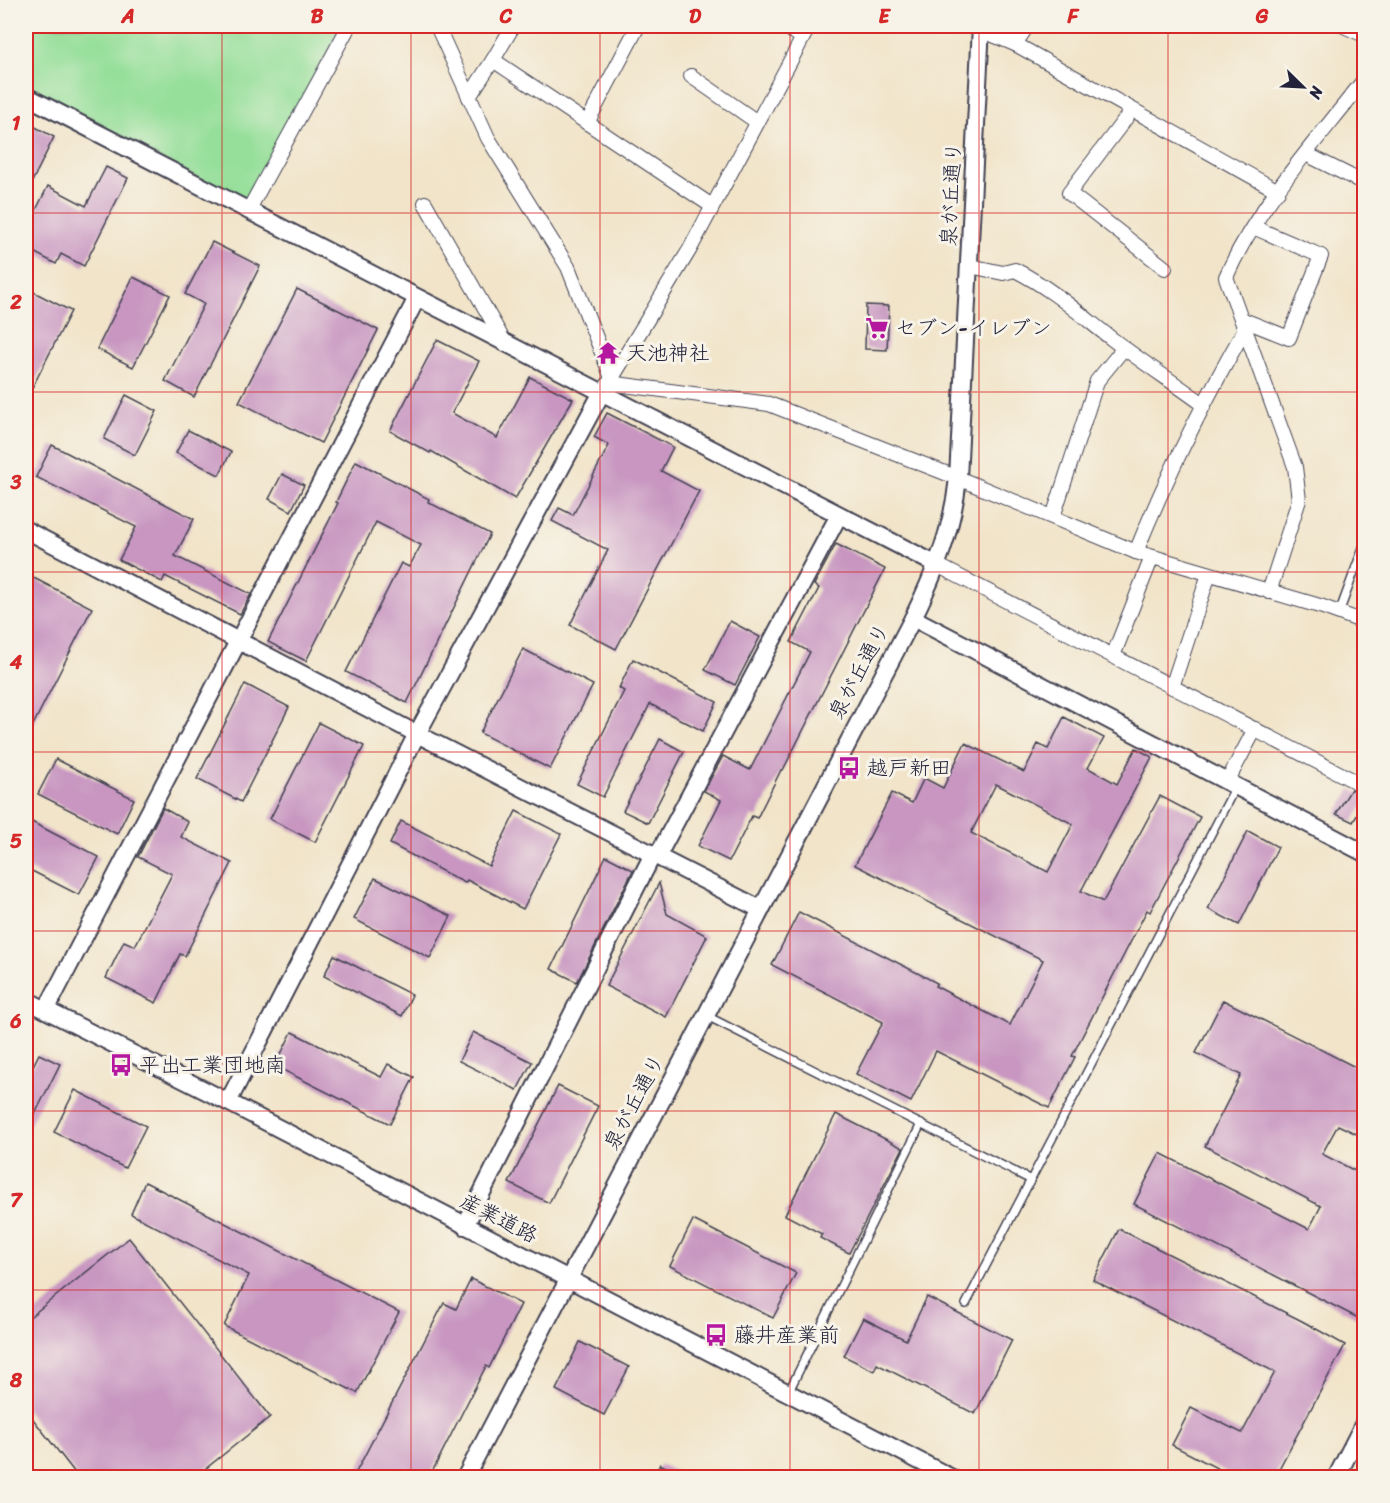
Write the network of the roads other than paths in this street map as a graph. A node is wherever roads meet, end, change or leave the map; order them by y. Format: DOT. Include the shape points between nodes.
graph roads {
  1 [pos="349,26"];
  2 [pos="436,26"];
  3 [pos="513,26"];
  4 [pos="638,26"];
  5 [pos="784,26"];
  6 [pos="1027,26"];
  7 [pos="1348,26"];
  8 [pos="981,28"];
  9 [pos="806,31"];
  10 [pos="1365,35"];
  11 [pos="1015,44"];
  12 [pos="494,60"];
  13 [pos="691,76"];
  14 [pos="1365,80"];
  15 [pos="26,96"];
  16 [pos="469,97"];
  17 [pos="1132,110"];
  18 [pos="757,122"];
  19 [pos="587,123"];
  20 [pos="1306,154"];
  21 [pos="1365,183"];
  22 [pos="1278,190"];
  23 [pos="426,203"];
  24 [pos="712,206"];
  25 [pos="248,211"];
  26 [pos="1253,227"];
  27 [pos="970,266"];
  28 [pos="1165,268"];
  29 [pos="417,298"];
  30 [pos="1243,324"];
  31 [pos="506,345"];
  32 [pos="1124,348"];
  33 [pos="607,385"];
  34 [pos="1203,404"];
  35 [pos="958,478"];
  36 [pos="840,515"];
  37 [pos="1053,518"];
  38 [pos="26,530"];
  39 [pos="1365,545"];
  40 [pos="1136,552"];
  41 [pos="1152,557"];
  42 [pos="937,565"];
  43 [pos="1209,574"];
  44 [pos="1269,592"];
  45 [pos="1339,613"];
  46 [pos="913,618"];
  47 [pos="1365,622"];
  48 [pos="238,640"];
  49 [pos="1113,656"];
  50 [pos="1172,687"];
  51 [pos="1255,729"];
  52 [pos="417,734"];
  53 [pos="1231,784"];
  54 [pos="1365,786"];
  55 [pos="1365,853"];
  56 [pos="655,856"];
  57 [pos="760,909"];
  58 [pos="26,1000"];
  59 [pos="46,1010"];
  60 [pos="705,1015"];
  61 [pos="228,1102"];
  62 [pos="921,1125"];
  63 [pos="1031,1180"];
  64 [pos="465,1226"];
  65 [pos="567,1279"];
  66 [pos="966,1304"];
  67 [pos="788,1393"];
  68 [pos="1365,1423"];
  69 [pos="465,1478"];
  70 [pos="952,1478"];
  71 [pos="1336,1478"];
  1 -- 25 [label="street"];
  2 -- 16 [label="street"];
  3 -- 12 [label="street"];
  4 -- 19 [label="street"];
  5 -- 9 [label="street"];
  6 -- 11 [label="street"];
  7 -- 10 [label="street"];
  8 -- 11 [label="street"];
  8 -- 27 [label="street, 泉が丘通り"];
  9 -- 18 [label="street"];
  11 -- 17 [label="street"];
  12 -- 16 [label="street"];
  12 -- 19 [label="street"];
  13 -- 18 [label="street"];
  14 -- 20 [label="street"];
  15 -- 25 [label="street"];
  16 -- 33 [label="street" via="488,138 568,267"];
  17 -- 22 [label="street"];
  17 -- 28 [label="street" via="1069,193"];
  18 -- 24 [label="street"];
  19 -- 24 [label="street"];
  20 -- 21 [label="street"];
  20 -- 22 [label="street"];
  22 -- 26 [label="street"];
  23 -- 31 [label="street"];
  24 -- 33 [label="street"];
  25 -- 29 [label="street"];
  26 -- 30 [label="street" via="1236,252 1226,277"];
  26 -- 30 [label="street" via="1321,256 1289,338"];
  27 -- 32 [label="street" via="1003,273 1015,270 1028,276"];
  27 -- 35 [label="street, 泉が丘通り"];
  29 -- 31 [label="street"];
  29 -- 48 [label="street"];
  30 -- 34 [label="street"];
  30 -- 44 [label="street" via="1295,467 1299,500"];
  31 -- 33 [label="street"];
  32 -- 34 [label="street"];
  32 -- 37 [label="street" via="1097,381"];
  33 -- 35 [label="street" via="769,404"];
  33 -- 36 [label="street"];
  33 -- 52 [label="street"];
  34 -- 40 [label="street"];
  35 -- 37 [label="street"];
  35 -- 42 [label="street, 泉が丘通り" via="955,506"];
  36 -- 42 [label="street"];
  36 -- 56 [label="street"];
  37 -- 40 [label="street"];
  38 -- 48 [label="street"];
  39 -- 45 [label="lane"];
  40 -- 41 [label="street"];
  41 -- 43 [label="street"];
  41 -- 49 [label="street"];
  42 -- 46 [label="street, 泉が丘通り"];
  42 -- 49 [label="street"];
  43 -- 44 [label="street"];
  43 -- 50 [label="street"];
  44 -- 45 [label="street"];
  45 -- 47 [label="street"];
  46 -- 53 [label="street"];
  46 -- 57 [label="street, 泉が丘通り"];
  48 -- 52 [label="street"];
  48 -- 59 [label="street"];
  49 -- 50 [label="street"];
  50 -- 51 [label="street"];
  51 -- 53 [label="street"];
  51 -- 54 [label="street"];
  52 -- 56 [label="street"];
  52 -- 61 [label="street"];
  53 -- 55 [label="street"];
  53 -- 63 [label="lane"];
  56 -- 57 [label="street"];
  56 -- 64 [label="street"];
  57 -- 60 [label="street, 泉が丘通り"];
  58 -- 59 [label="street, 産業道路"];
  59 -- 61 [label="street, 産業道路"];
  60 -- 62 [label="lane"];
  60 -- 65 [label="street, 泉が丘通り"];
  61 -- 64 [label="street, 産業道路"];
  62 -- 63 [label="lane"];
  62 -- 67 [label="lane"];
  63 -- 66 [label="lane"];
  64 -- 65 [label="street, 産業道路"];
  65 -- 67 [label="street, 産業道路"];
  65 -- 69 [label="street, 泉が丘通り"];
  67 -- 70 [label="street, 産業道路"];
  68 -- 71 [label="street"];
}
